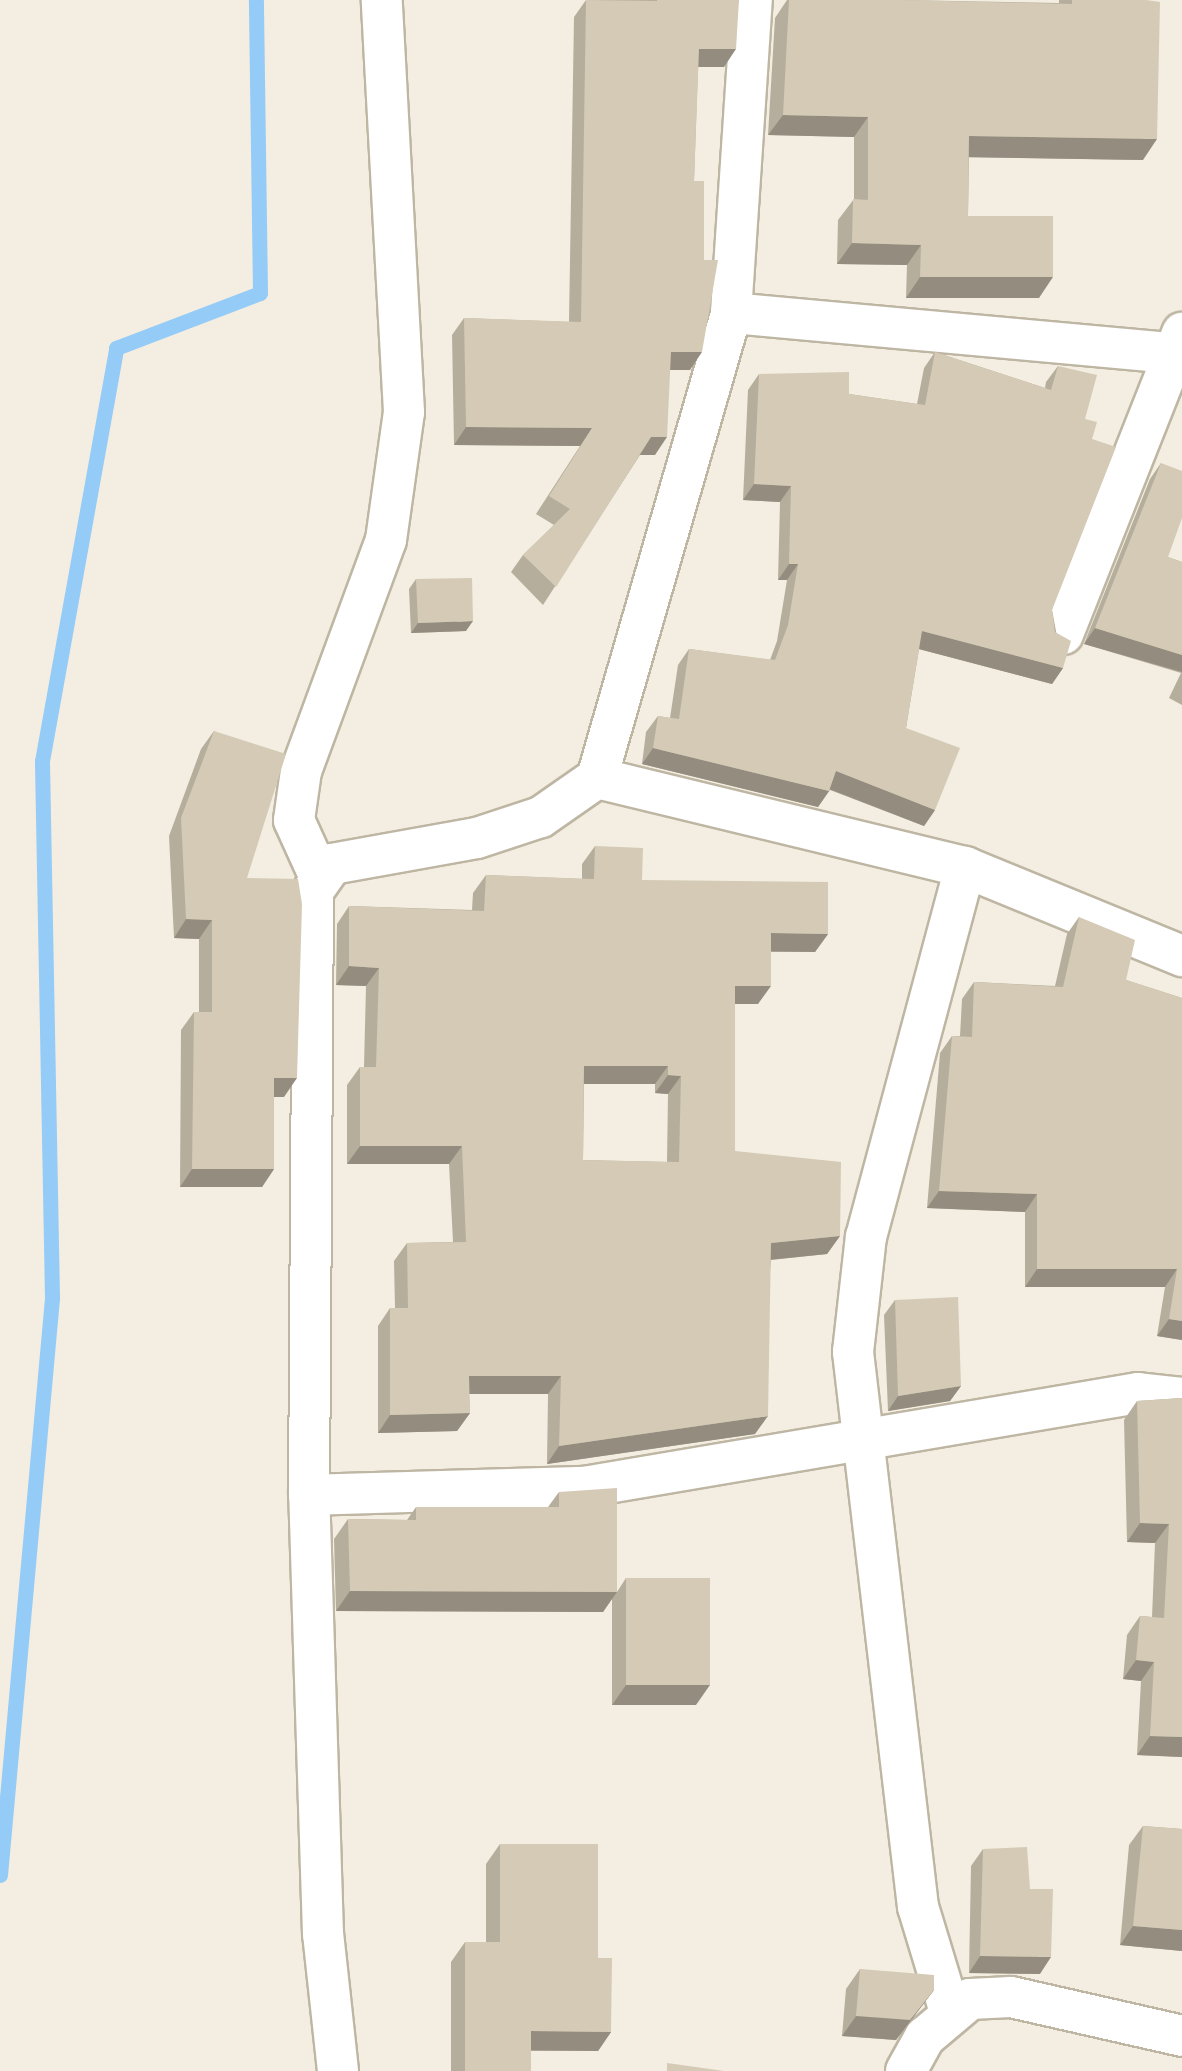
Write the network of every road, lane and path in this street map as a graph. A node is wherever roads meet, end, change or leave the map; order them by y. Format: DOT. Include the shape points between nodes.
graph roads {
  1 [pos="382,0"];
  2 [pos="752,0"];
  3 [pos="731,313"];
  4 [pos="1180,346"];
  5 [pos="1064,634"];
  6 [pos="597,778"];
  7 [pos="965,867"];
  8 [pos="318,874"];
  9 [pos="1182,956"];
  10 [pos="1182,1398"];
  11 [pos="867,1446"];
  12 [pos="309,1494"];
  13 [pos="950,2012"];
  14 [pos="1180,2025"];
  15 [pos="338,2071"];
  16 [pos="906,2071"];
  1 -- 8 [label="street" via="404,412 386,540 301,771 294,820"];
  2 -- 3 [label="street"];
  3 -- 4 [label="street"];
  3 -- 6 [label="street"];
  4 -- 5 [label="street"];
  6 -- 7 [label="street"];
  6 -- 8 [label="street" via="540,817"];
  7 -- 9 [label="street"];
  7 -- 11 [label="street" via="854,1298"];
  8 -- 12 [label="street"];
  10 -- 11 [label="street" via="1138,1393"];
  11 -- 12 [label="street" via="584,1487"];
  11 -- 13 [label="street" via="918,1907"];
  12 -- 15 [label="street" via="323,1934"];
  13 -- 14 [label="street" via="970,1999 1010,1997"];
  13 -- 16 [label="street"];
}
